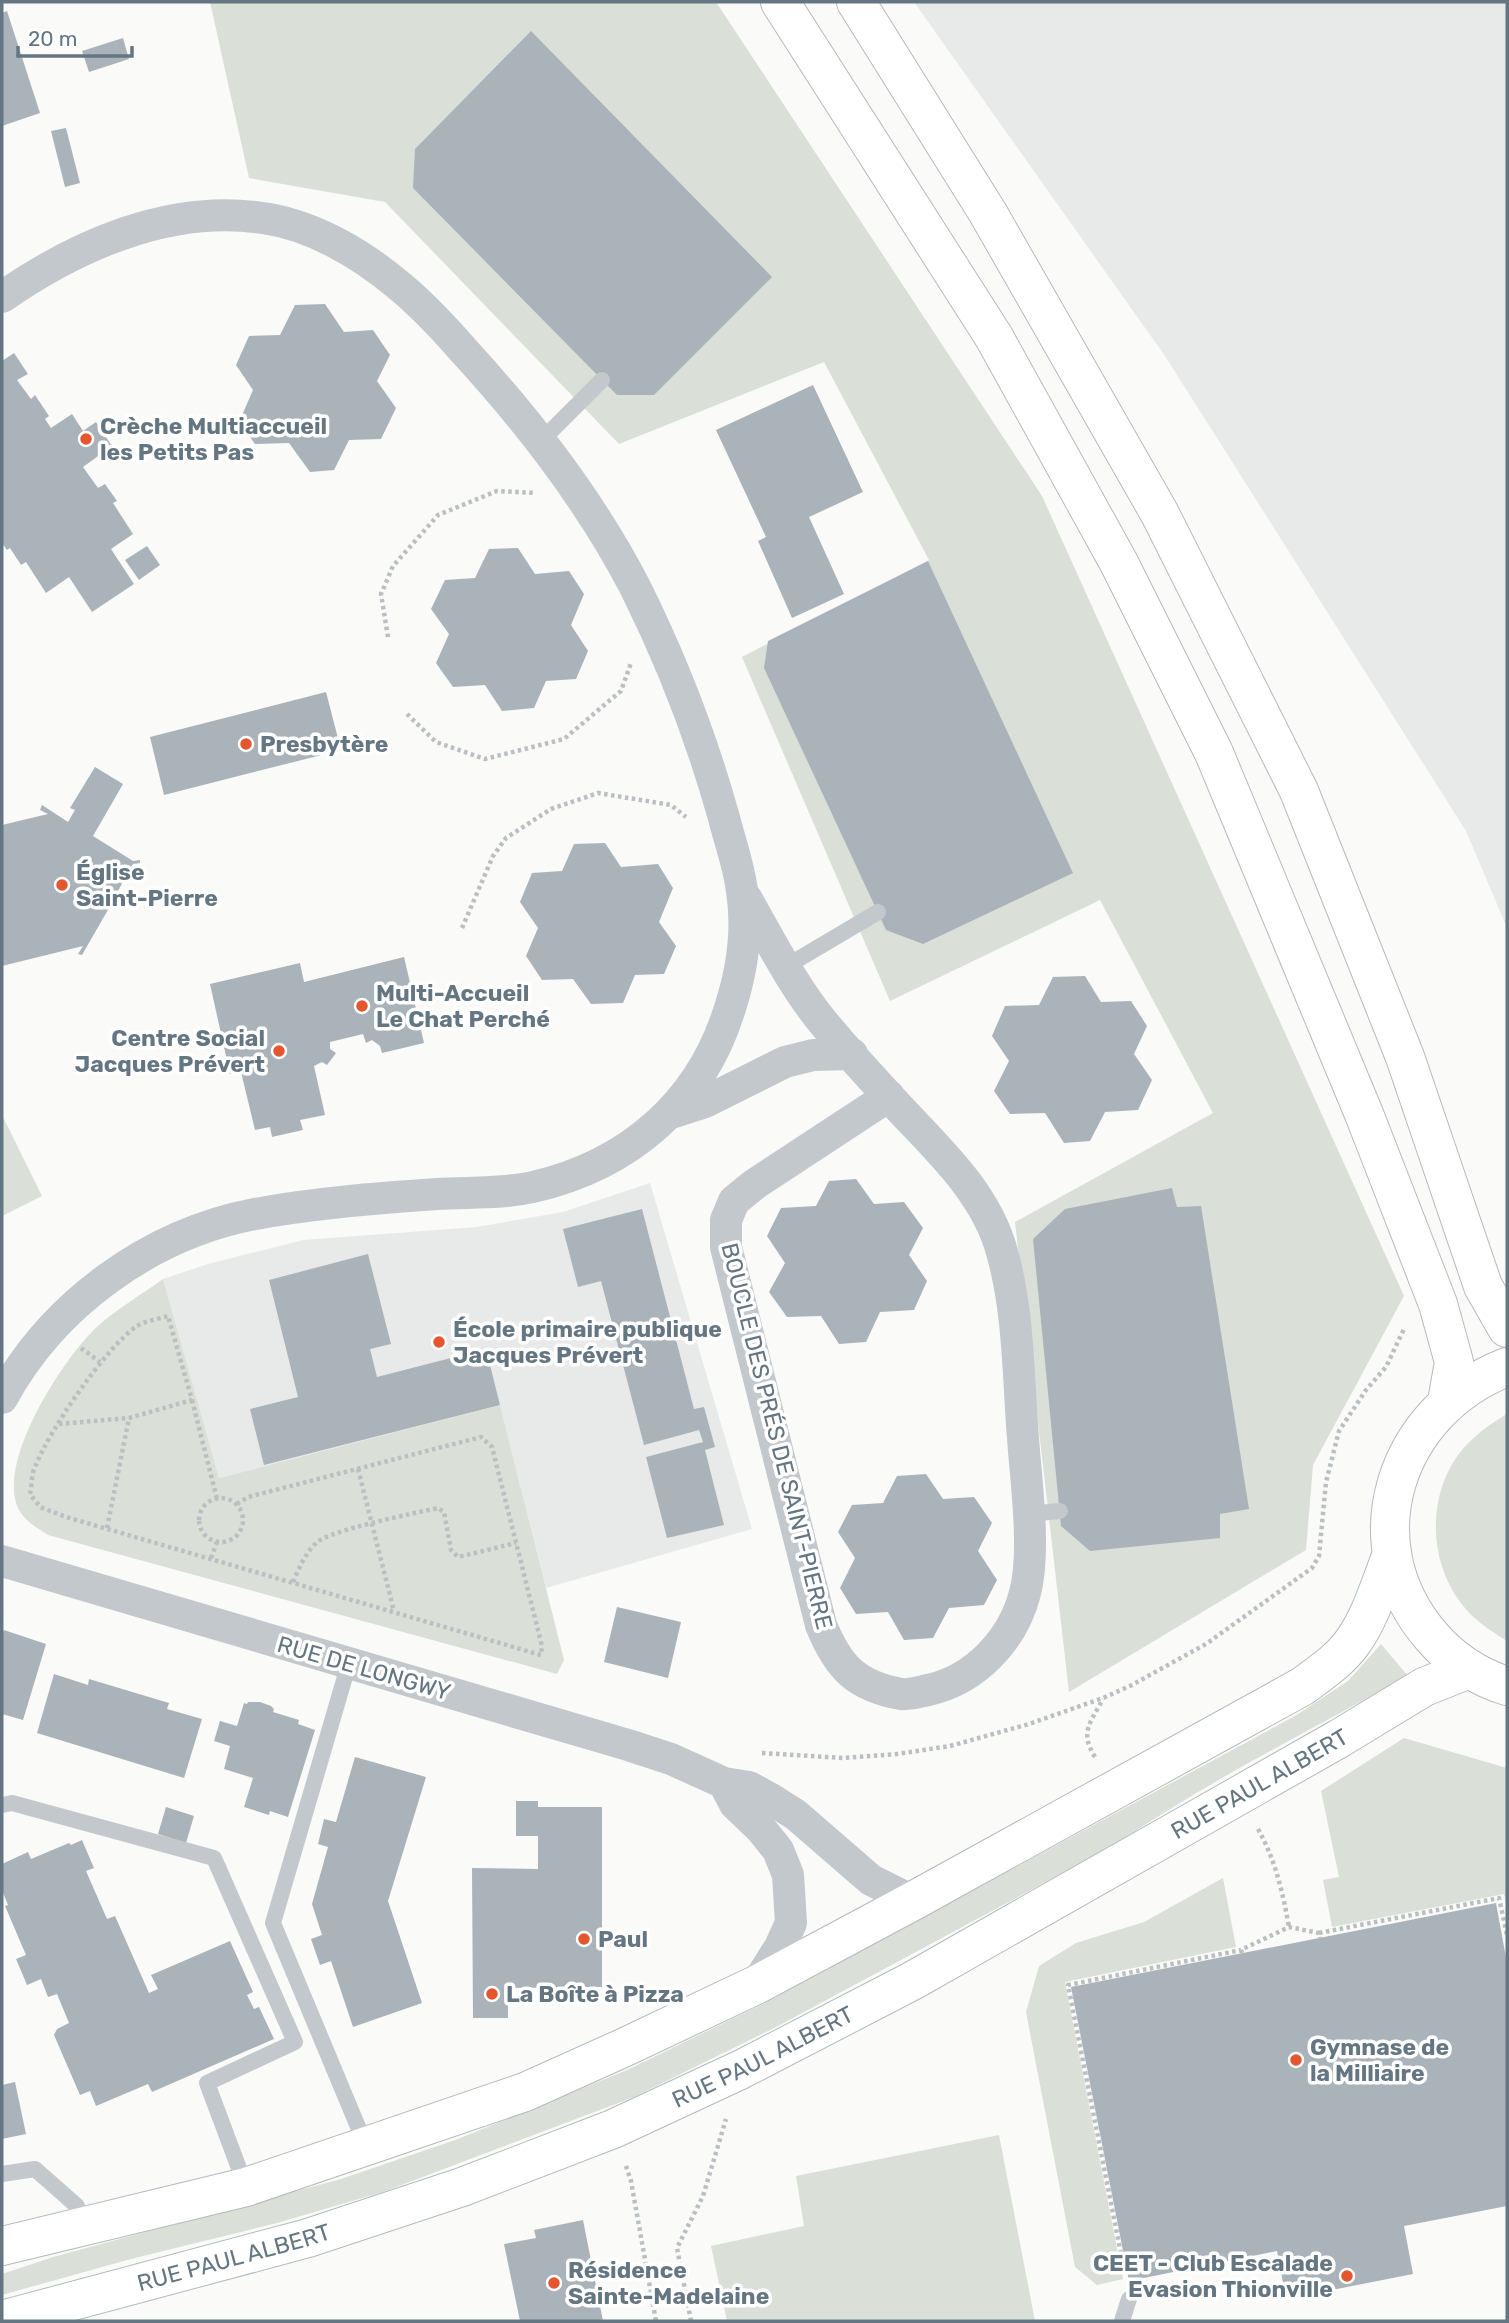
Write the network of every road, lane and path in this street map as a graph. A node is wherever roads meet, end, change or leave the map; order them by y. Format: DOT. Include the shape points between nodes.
graph roads {
  1 [pos="780,2"];
  2 [pos="856,2"];
  3 [pos="2,297"];
  4 [pos="602,380"];
  5 [pos="540,442"];
  6 [pos="579,496"];
  7 [pos="648,615"];
  8 [pos="388,637"];
  9 [pos="407,714"];
  10 [pos="735,858"];
  11 [pos="743,893"];
  12 [pos="878,912"];
  13 [pos="462,928"];
  14 [pos="785,967"];
  15 [pos="852,1054"];
  16 [pos="889,1096"];
  17 [pos="671,1113"];
  18 [pos="1438,1304"];
  19 [pos="1507,1328"];
  20 [pos="75,1343"];
  21 [pos="100,1362"];
  22 [pos="1507,1367"];
  23 [pos="2,1398"];
  24 [pos="192,1400"];
  25 [pos="1447,1402"];
  26 [pos="129,1418"];
  27 [pos="59,1424"];
  28 [pos="358,1469"];
  29 [pos="217,1499"];
  30 [pos="237,1504"];
  31 [pos="1060,1511"];
  32 [pos="1028,1514"];
  33 [pos="372,1523"];
  34 [pos="107,1528"];
  35 [pos="217,1542"];
  36 [pos="516,1543"];
  37 [pos="1392,1554"];
  38 [pos="211,1558"];
  39 [pos="2,1561"];
  40 [pos="293,1582"];
  41 [pos="395,1611"];
  42 [pos="349,1663"];
  43 [pos="1469,1669"];
  44 [pos="1507,1686"];
  45 [pos="724,1783"];
  46 [pos="2,1805"];
  47 [pos="1256,1825"];
  48 [pos="914,1901"];
  49 [pos="1289,1927"];
  50 [pos="1507,1935"];
  51 [pos="756,1985"];
  52 [pos="728,2114"];
  53 [pos="366,2146"];
  54 [pos="625,2162"];
  55 [pos="2,2174"];
  56 [pos="246,2187"];
  57 [pos="82,2227"];
  58 [pos="2,2246"];
  59 [pos="1129,2299"];
  60 [pos="2,2320"];
  61 [pos="656,2321"];
  62 [pos="691,2321"];
  63 [pos="1122,2321"];
  1 -- 18 [label="main road" via="994,337 1119,563 1214,753"];
  2 -- 19 [label="main road" via="988,214 1160,514 1299,791 1405,1056 1483,1286"];
  3 -- 5 [label="street, BOUCLE DES PRÉS DE SAINT-PIERRE" via="29,278 112,237 211,214 266,218 348,249 395,282 478,366"];
  4 -- 5 [label="lane"];
  5 -- 6 [label="street, BOUCLE DES PRÉS DE SAINT-PIERRE"];
  6 -- 7 [label="street, BOUCLE DES PRÉS DE SAINT-PIERRE"];
  6 -- 8 [label="path" via="497,491 438,515 393,566 381,594"];
  7 -- 9 [label="path" via="621,691 565,739 485,759 436,742"];
  7 -- 10 [label="street, BOUCLE DES PRÉS DE SAINT-PIERRE" via="703,746"];
  10 -- 11 [label="street, BOUCLE DES PRÉS DE SAINT-PIERRE"];
  10 -- 13 [label="path" via="671,806 598,793 551,809 506,838 493,856"];
  11 -- 14 [label="street, BOUCLE DES PRÉS DE SAINT-PIERRE"];
  11 -- 17 [label="street, BOUCLE DES PRÉS DE SAINT-PIERRE" via="739,978 728,1015 691,1087"];
  12 -- 14 [label="lane"];
  14 -- 15 [label="street, BOUCLE DES PRÉS DE SAINT-PIERRE" via="822,1021"];
  15 -- 16 [label="street, BOUCLE DES PRÉS DE SAINT-PIERRE"];
  15 -- 17 [label="street" via="813,1055 785,1062 705,1102"];
  16 -- 32 [label="street, BOUCLE DES PRÉS DE SAINT-PIERRE" via="950,1161 982,1205 1001,1248 1012,1288"];
  16 -- 32 [label="street, BOUCLE DES PRÉS DE SAINT-PIERRE" via="755,1184 734,1201 726,1220 726,1247 821,1625 831,1650 848,1672 874,1688 905,1695 966,1676 1013,1626 1030,1565"];
  17 -- 23 [label="street, BOUCLE DES PRÉS DE SAINT-PIERRE" via="610,1160 527,1188 276,1211 208,1227 167,1244 81,1298 41,1340"];
  18 -- 25 [label="main road" via="1454,1362"];
  18 -- 45 [label="path" via="1405,1326 1386,1367 1339,1431 1326,1482 1319,1556 1312,1568 1206,1644 1130,1686 1029,1724 950,1746 897,1754 843,1758 764,1753 748,1758"];
  20 -- 21 [label="path"];
  21 -- 24 [label="path" via="137,1326 168,1316"];
  21 -- 27 [label="path"];
  22 -- 25 [label="main road"];
  24 -- 26 [label="path"];
  24 -- 29 [label="path"];
  25 -- 37 [label="main road" via="1411,1445 1400,1471 1390,1526"];
  26 -- 27 [label="path"];
  26 -- 34 [label="path"];
  27 -- 34 [label="path" via="34,1469 30,1494 40,1507"];
  28 -- 30 [label="path" via="248,1497"];
  28 -- 33 [label="path"];
  28 -- 36 [label="path" via="481,1437 492,1447"];
  29 -- 30 [label="path"];
  29 -- 35 [label="path" via="201,1511 199,1524 205,1536"];
  30 -- 35 [label="path" via="243,1524 239,1534 230,1541"];
  31 -- 32 [label="lane"];
  33 -- 36 [label="path" via="438,1508 444,1512 451,1550 458,1557"];
  33 -- 40 [label="path" via="318,1540"];
  33 -- 41 [label="path"];
  34 -- 38 [label="path"];
  35 -- 38 [label="path"];
  36 -- 41 [label="path" via="541,1655"];
  37 -- 43 [label="main road" via="1409,1605 1423,1627"];
  37 -- 48 [label="main road" via="1351,1644 1303,1686"];
  38 -- 40 [label="path"];
  39 -- 42 [label="street, RUE DE LONGWY"];
  40 -- 41 [label="path"];
  42 -- 45 [label="street, RUE DE LONGWY" via="628,1745"];
  42 -- 53 [label="lane" via="273,1923"];
  43 -- 44 [label="main road"];
  43 -- 60 [label="main road, RUE PAUL ALBERT" via="1424,1687 912,1981 613,2129 463,2187 308,2238"];
  45 -- 48 [label="street, RUE DE LONGWY" via="748,1787 771,1799 871,1880"];
  45 -- 51 [label="street" via="735,1804 778,1850 788,1875 791,1923"];
  46 -- 56 [label="lane" via="12,1803 214,1858 295,2042 207,2083"];
  47 -- 49 [label="path" via="1266,1842"];
  48 -- 51 [label="main road"];
  49 -- 50 [label="path" via="1320,1936 1499,1898"];
  49 -- 59 [label="path" via="1241,1952 1068,1985"];
  51 -- 53 [label="main road" via="525,2092"];
  52 -- 62 [label="path" via="704,2196 677,2248"];
  53 -- 56 [label="main road"];
  54 -- 61 [label="path"];
  55 -- 57 [label="lane" via="34,2169 77,2206"];
  56 -- 57 [label="main road"];
  57 -- 58 [label="main road"];
  59 -- 63 [label="lane"];
}
